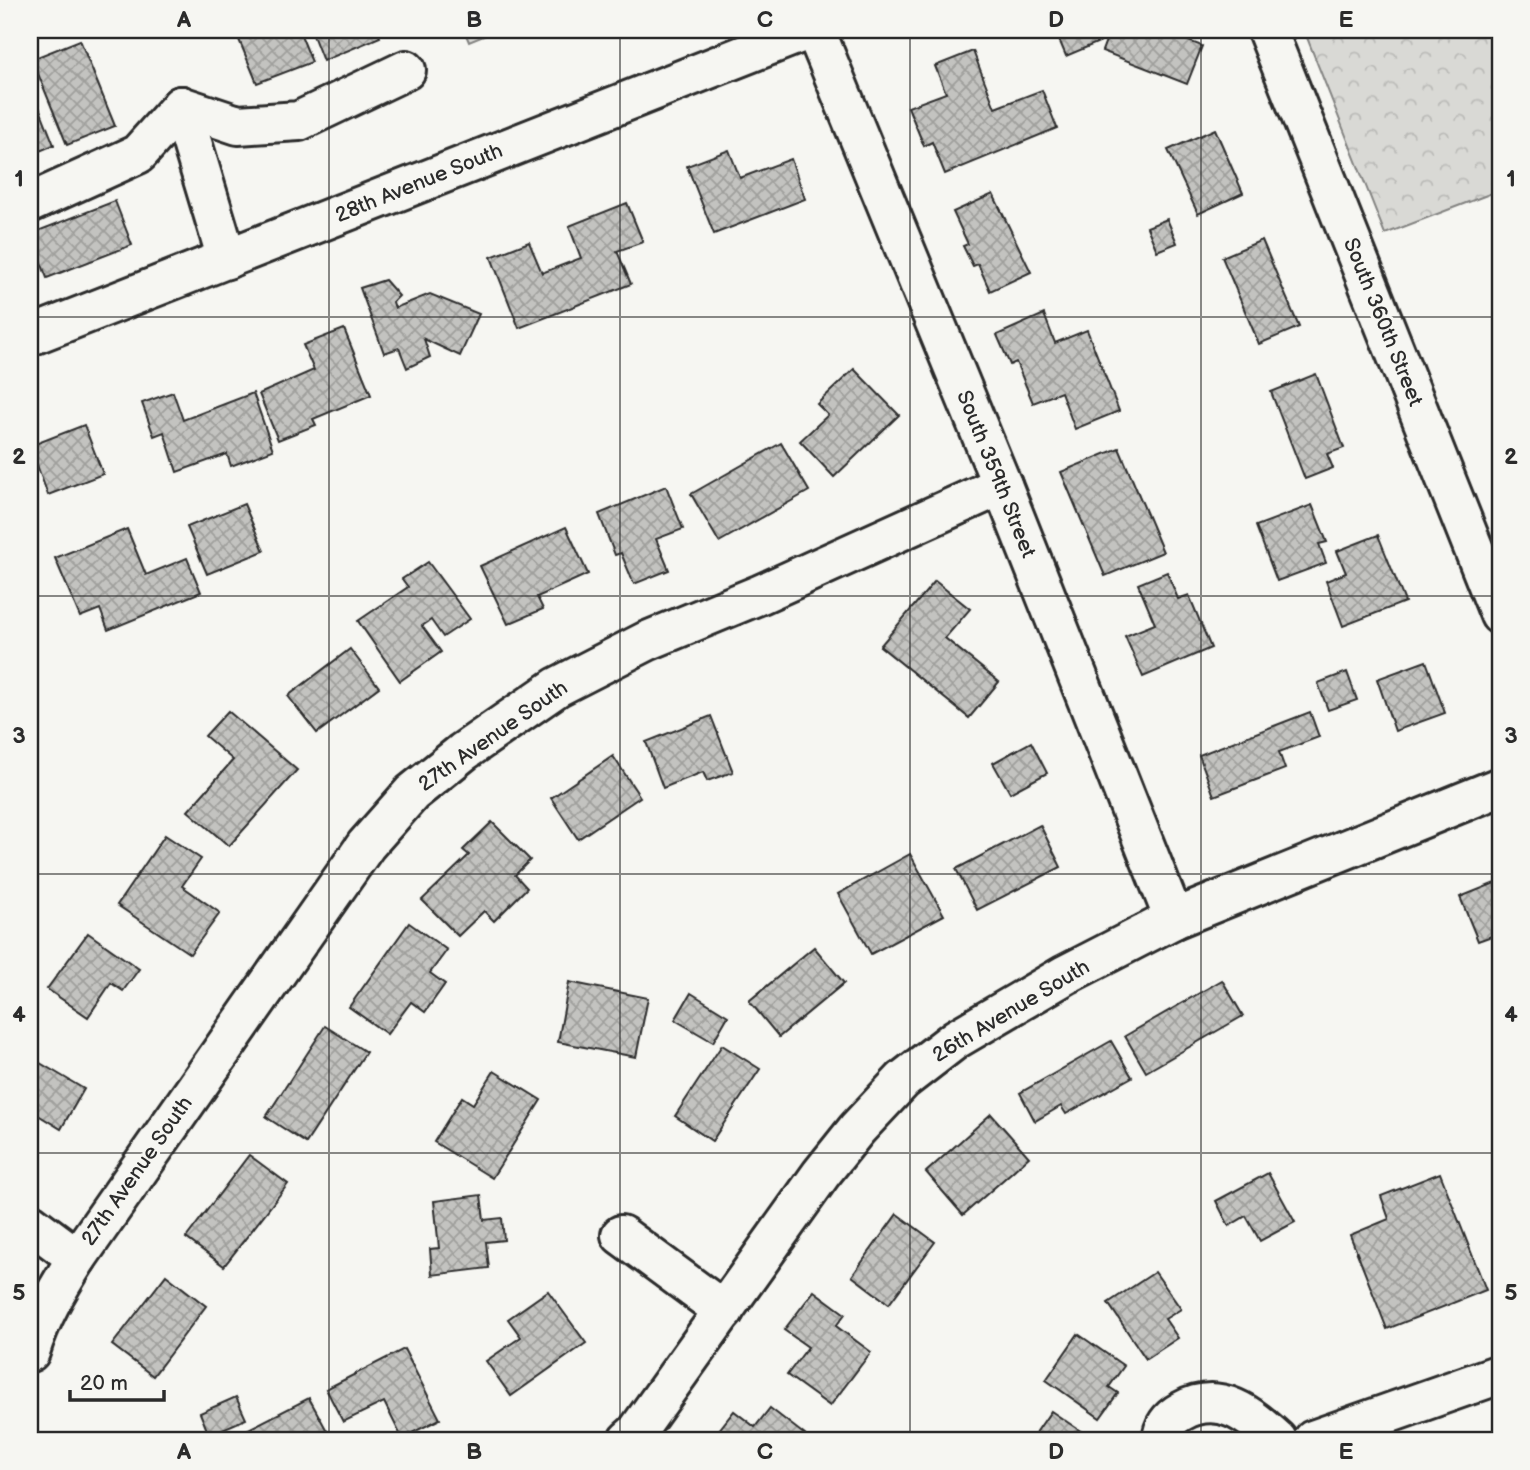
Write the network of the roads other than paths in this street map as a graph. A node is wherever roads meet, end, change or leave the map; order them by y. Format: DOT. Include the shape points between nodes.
graph roads {
  1 [pos="808,30"];
  2 [pos="815,30"];
  3 [pos="1267,30"];
  4 [pos="407,69"];
  5 [pos="181,106"];
  6 [pos="30,203"];
  7 [pos="226,259"];
  8 [pos="30,336"];
  9 [pos="1002,485"];
  10 [pos="1500,615"];
  11 [pos="1500,787"];
  12 [pos="1174,919"];
  13 [pos="30,1223"];
  14 [pos="621,1235"];
  15 [pos="77,1258"];
  16 [pos="724,1311"];
  17 [pos="30,1352"];
  18 [pos="1500,1374"];
  19 [pos="628,1440"];
  20 [pos="1162,1440"];
  21 [pos="1277,1440"];
  22 [pos="1313,1440"];
  1 -- 7 [label="street, 28th Avenue South"];
  2 -- 9 [label="street, South 359th Street"];
  3 -- 10 [label="street, South 360th Street"];
  4 -- 5 [label="street" via="299,121 239,125"];
  5 -- 6 [label="street" via="138,155"];
  5 -- 7 [label="street"];
  7 -- 8 [label="street, 28th Avenue South"];
  9 -- 12 [label="street, South 359th Street"];
  9 -- 15 [label="street, 27th Avenue South" via="647,641 557,687 412,793 366,845"];
  11 -- 12 [label="street, 26th Avenue South"];
  12 -- 16 [label="street, 26th Avenue South" via="1065,975 956,1039 903,1080 821,1174"];
  13 -- 15 [label="street"];
  14 -- 16 [label="street"];
  15 -- 17 [label="street, 27th Avenue South" via="52,1298"];
  16 -- 19 [label="street, 26th Avenue South"];
  18 -- 22 [label="street"];
  20 -- 21 [label="street" via="1163,1427 1174,1415 1210,1402 1230,1405"];
}
